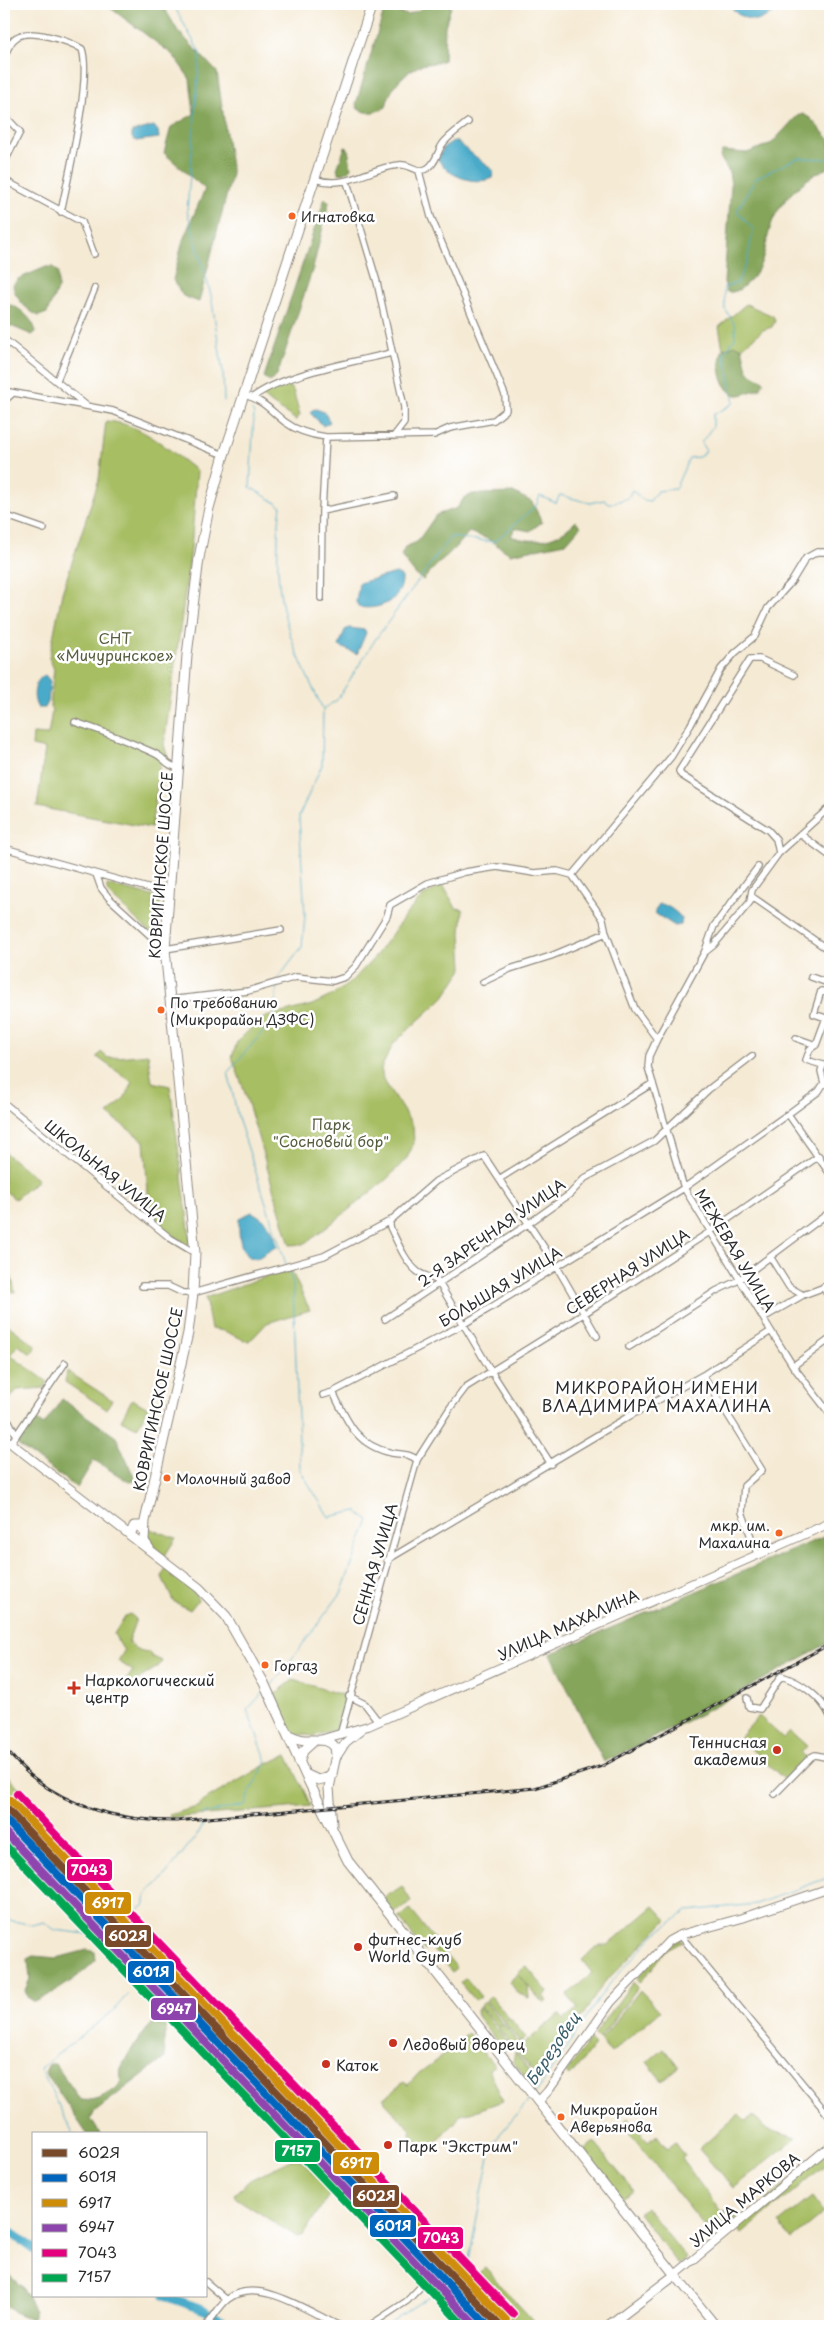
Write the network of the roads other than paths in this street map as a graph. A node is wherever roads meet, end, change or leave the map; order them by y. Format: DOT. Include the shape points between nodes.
graph roads {
  1 [pos="372,4"];
  2 [pos="4,57"];
  3 [pos="4,115"];
  4 [pos="468,122"];
  5 [pos="4,163"];
  6 [pos="419,171"];
  7 [pos="314,179"];
  8 [pos="4,180"];
  9 [pos="348,182"];
  10 [pos="61,212"];
  11 [pos="94,254"];
  12 [pos="95,288"];
  13 [pos="4,339"];
  14 [pos="391,353"];
  15 [pos="57,380"];
  16 [pos="4,391"];
  17 [pos="12,394"];
  18 [pos="249,396"];
  19 [pos="4,401"];
  20 [pos="87,406"];
  21 [pos="394,436"];
  22 [pos="326,437"];
  23 [pos="224,455"];
  24 [pos="394,496"];
  25 [pos="322,511"];
  26 [pos="4,515"];
  27 [pos="44,529"];
  28 [pos="830,552"];
  29 [pos="321,598"];
  30 [pos="794,675"];
  31 [pos="75,722"];
  32 [pos="180,768"];
  33 [pos="830,806"];
  34 [pos="800,834"];
  35 [pos="4,848"];
  36 [pos="779,853"];
  37 [pos="830,856"];
  38 [pos="758,867"];
  39 [pos="96,874"];
  40 [pos="572,875"];
  41 [pos="169,894"];
  42 [pos="751,896"];
  43 [pos="281,930"];
  44 [pos="606,933"];
  45 [pos="165,949"];
  46 [pos="830,951"];
  47 [pos="704,952"];
  48 [pos="811,977"];
  49 [pos="830,978"];
  50 [pos="483,982"];
  51 [pos="830,993"];
  52 [pos="169,1000"];
  53 [pos="828,1018"];
  54 [pos="796,1038"];
  55 [pos="657,1039"];
  56 [pos="816,1045"];
  57 [pos="752,1056"];
  58 [pos="830,1064"];
  59 [pos="823,1065"];
  60 [pos="653,1083"];
  61 [pos="827,1084"];
  62 [pos="4,1103"];
  63 [pos="788,1114"];
  64 [pos="667,1131"];
  65 [pos="819,1156"];
  66 [pos="830,1174"];
  67 [pos="499,1179"];
  68 [pos="684,1188"];
  69 [pos="830,1212"];
  70 [pos="390,1221"];
  71 [pos="528,1224"];
  72 [pos="710,1231"];
  73 [pos="195,1253"];
  74 [pos="771,1258"];
  75 [pos="557,1267"];
  76 [pos="739,1280"];
  77 [pos="439,1283"];
  78 [pos="142,1286"];
  79 [pos="830,1286"];
  80 [pos="823,1287"];
  81 [pos="193,1293"];
  82 [pos="803,1295"];
  83 [pos="830,1299"];
  84 [pos="585,1313"];
  85 [pos="763,1318"];
  86 [pos="385,1319"];
  87 [pos="464,1324"];
  88 [pos="771,1331"];
  89 [pos="597,1336"];
  90 [pos="830,1339"];
  91 [pos="629,1347"];
  92 [pos="65,1363"];
  93 [pos="793,1366"];
  94 [pos="491,1371"];
  95 [pos="703,1375"];
  96 [pos="333,1392"];
  97 [pos="323,1395"];
  98 [pos="828,1406"];
  99 [pos="450,1408"];
  100 [pos="830,1414"];
  101 [pos="4,1417"];
  102 [pos="4,1438"];
  103 [pos="14,1440"];
  104 [pos="417,1460"];
  105 [pos="551,1464"];
  106 [pos="830,1523"];
  107 [pos="138,1532"];
  108 [pos="758,1556"];
  109 [pos="387,1560"];
  110 [pos="349,1696"];
  111 [pos="747,1698"];
  112 [pos="830,1716"];
  113 [pos="378,1721"];
  114 [pos="368,1726"];
  115 [pos="286,1732"];
  116 [pos="340,1734"];
  117 [pos="319,1740"];
  118 [pos="830,1758"];
  119 [pos="335,1759"];
  120 [pos="300,1763"];
  121 [pos="305,1774"];
  122 [pos="331,1774"];
  123 [pos="776,1794"];
  124 [pos="333,1832"];
  125 [pos="830,1888"];
  126 [pos="680,1935"];
  127 [pos="534,2098"];
  128 [pos="830,2117"];
  129 [pos="830,2146"];
  130 [pos="675,2274"];
  131 [pos="208,2284"];
  132 [pos="227,2300"];
  133 [pos="208,2324"];
  134 [pos="340,2326"];
  135 [pos="369,2326"];
  136 [pos="471,2326"];
  137 [pos="608,2326"];
  138 [pos="716,2326"];
  1 -- 7 [label="main road"];
  2 -- 10 [label="street" via="13,40 24,33 77,46 83,54 82,104"];
  3 -- 5 [label="street" via="20,132"];
  4 -- 6 [label="street" via="442,144 430,166"];
  6 -- 9 [label="street" via="400,165 364,174"];
  6 -- 21 [label="street" via="431,217 507,405 504,414 494,420 450,428 434,435"];
  7 -- 9 [label="street" via="328,183"];
  7 -- 18 [label="main road, КОВРИГИНСКОЕ ШОССЕ" via="252,376"];
  8 -- 10 [label="street"];
  9 -- 14 [label="street" via="376,282"];
  10 -- 11 [label="street" via="82,222"];
  12 -- 15 [label="street"];
  13 -- 15 [label="street"];
  14 -- 18 [label="street" via="299,376"];
  14 -- 21 [label="street" via="406,416"];
  15 -- 20 [label="street"];
  16 -- 17 [label="street"];
  17 -- 19 [label="street"];
  17 -- 20 [label="street"];
  18 -- 22 [label="street" via="269,406 292,427"];
  18 -- 23 [label="main road, КОВРИГИНСКОЕ ШОССЕ"];
  20 -- 23 [label="street" via="113,411"];
  21 -- 22 [label="street"];
  22 -- 25 [label="street"];
  23 -- 32 [label="main road, КОВРИГИНСКОЕ ШОССЕ" via="199,558 187,655"];
  24 -- 25 [label="street"];
  25 -- 29 [label="street"];
  26 -- 27 [label="street"];
  28 -- 40 [label="street" via="817,552 806,558 792,581 768,608 751,641 721,669 670,757"];
  30 -- 36 [label="street" via="760,659 750,659 679,771 768,830 776,839"];
  31 -- 32 [label="street" via="112,734 157,754 171,767"];
  32 -- 41 [label="main road, КОВРИГИНСКОЕ ШОССЕ"];
  33 -- 34 [label="street"];
  34 -- 36 [label="street"];
  34 -- 37 [label="street"];
  35 -- 39 [label="street"];
  36 -- 42 [label="street"];
  38 -- 47 [label="street" via="714,926"];
  39 -- 41 [label="street"];
  39 -- 45 [label="street" via="109,898"];
  40 -- 44 [label="street" via="603,919"];
  40 -- 52 [label="street" via="497,867 448,876 411,891 390,904 387,916 356,966 345,977 333,980 296,978 248,991"];
  41 -- 45 [label="main road, КОВРИГИНСКОЕ ШОССЕ"];
  42 -- 46 [label="street"];
  42 -- 47 [label="street" via="750,902"];
  43 -- 45 [label="street"];
  44 -- 50 [label="street"];
  44 -- 55 [label="street" via="635,1009"];
  45 -- 52 [label="main road, КОВРИГИНСКОЕ ШОССЕ"];
  47 -- 55 [label="street, МЕЖЕВАЯ УЛИЦА"];
  48 -- 49 [label="street" via="828,983"];
  51 -- 53 [label="street" via="821,990 814,1014"];
  52 -- 73 [label="main road, КОВРИГИНСКОЕ ШОССЕ"];
  53 -- 56 [label="street"];
  54 -- 56 [label="street"];
  55 -- 60 [label="street, МЕЖЕВАЯ УЛИЦА" via="648,1062"];
  56 -- 59 [label="street" via="810,1049 806,1060"];
  57 -- 64 [label="street, 2-Я ЗАРЕЧНАЯ УЛИЦА" via="709,1089"];
  58 -- 59 [label="street"];
  59 -- 61 [label="street" via="821,1071"];
  60 -- 64 [label="street, МЕЖЕВАЯ УЛИЦА"];
  60 -- 67 [label="street"];
  61 -- 63 [label="street, БОЛЬШАЯ УЛИЦА"];
  62 -- 73 [label="street, ШКОЛЬНАЯ УЛИЦА" via="156,1227"];
  63 -- 65 [label="street"];
  63 -- 68 [label="street, БОЛЬШАЯ УЛИЦА"];
  64 -- 68 [label="street, МЕЖЕВАЯ УЛИЦА"];
  64 -- 71 [label="street, 2-Я ЗАРЕЧНАЯ УЛИЦА" via="585,1178 576,1190"];
  65 -- 66 [label="street"];
  65 -- 72 [label="street, СЕВЕРНАЯ УЛИЦА"];
  67 -- 70 [label="street" via="484,1156 477,1158 436,1182"];
  67 -- 71 [label="street"];
  68 -- 72 [label="street, МЕЖЕВАЯ УЛИЦА"];
  68 -- 75 [label="street, БОЛЬШАЯ УЛИЦА"];
  69 -- 74 [label="street"];
  70 -- 77 [label="street" via="390,1227 418,1272"];
  70 -- 81 [label="street" via="324,1256"];
  71 -- 75 [label="street"];
  71 -- 77 [label="street, 2-Я ЗАРЕЧНАЯ УЛИЦА"];
  72 -- 76 [label="street, МЕЖЕВАЯ УЛИЦА"];
  72 -- 84 [label="street, СЕВЕРНАЯ УЛИЦА"];
  73 -- 81 [label="main road, КОВРИГИНСКОЕ ШОССЕ"];
  74 -- 76 [label="street"];
  74 -- 82 [label="street" via="789,1287"];
  75 -- 84 [label="street"];
  75 -- 87 [label="street, БОЛЬШАЯ УЛИЦА"];
  76 -- 85 [label="street, МЕЖЕВАЯ УЛИЦА"];
  76 -- 91 [label="street" via="716,1291"];
  77 -- 86 [label="street, 2-Я ЗАРЕЧНАЯ УЛИЦА"];
  77 -- 87 [label="street"];
  78 -- 81 [label="street" via="168,1286 183,1293"];
  79 -- 80 [label="street"];
  80 -- 82 [label="street"];
  80 -- 83 [label="street"];
  81 -- 107 [label="main road, КОВРИГИНСКОЕ ШОССЕ" via="188,1333 147,1514"];
  82 -- 85 [label="street"];
  84 -- 89 [label="street"];
  84 -- 94 [label="street, СЕВЕРНАЯ УЛИЦА"];
  85 -- 88 [label="street, МЕЖЕВАЯ УЛИЦА"];
  87 -- 94 [label="street"];
  87 -- 96 [label="street, БОЛЬШАЯ УЛИЦА"];
  88 -- 93 [label="street, МЕЖЕВАЯ УЛИЦА"];
  88 -- 95 [label="street"];
  90 -- 93 [label="street"];
  92 -- 103 [label="street"];
  93 -- 98 [label="street, МЕЖЕВАЯ УЛИЦА"];
  94 -- 99 [label="street, СЕВЕРНАЯ УЛИЦА" via="466,1387"];
  94 -- 105 [label="street"];
  95 -- 105 [label="street"];
  95 -- 108 [label="street" via="762,1470 744,1486 742,1512"];
  96 -- 97 [label="street, БОЛЬШАЯ УЛИЦА"];
  96 -- 104 [label="street" via="356,1434 364,1441 374,1448 411,1455"];
  98 -- 100 [label="street, МЕЖЕВАЯ УЛИЦА"];
  99 -- 104 [label="street, СЕННАЯ УЛИЦА"];
  101 -- 103 [label="street" via="10,1421"];
  102 -- 103 [label="street"];
  103 -- 107 [label="street" via="116,1523"];
  104 -- 109 [label="street, СЕННАЯ УЛИЦА"];
  105 -- 109 [label="street"];
  106 -- 108 [label="street, УЛИЦА МАХАЛИНА"];
  107 -- 115 [label="main road" via="149,1548 199,1588 226,1616 257,1670"];
  108 -- 113 [label="street, УЛИЦА МАХАЛИНА"];
  109 -- 110 [label="street, СЕННАЯ УЛИЦА"];
  110 -- 113 [label="street" via="365,1704"];
  110 -- 116 [label="street, СЕННАЯ УЛИЦА"];
  111 -- 112 [label="street" via="750,1707 760,1709 781,1676 821,1700"];
  113 -- 114 [label="street, УЛИЦА МАХАЛИНА"];
  114 -- 116 [label="street, УЛИЦА МАХАЛИНА"];
  114 -- 119 [label="street" via="346,1742"];
  115 -- 117 [label="main road" via="302,1741"];
  115 -- 120 [label="main road"];
  116 -- 117 [label="street, УЛИЦА МАХАЛИНА"];
  117 -- 119 [label="main road" via="335,1747"];
  117 -- 120 [label="main road" via="303,1751"];
  118 -- 123 [label="street" via="811,1757"];
  119 -- 122 [label="main road"];
  120 -- 121 [label="main road"];
  121 -- 122 [label="main road" via="318,1780"];
  121 -- 124 [label="main road"];
  122 -- 124 [label="main road" via="329,1808"];
  124 -- 127 [label="main road" via="348,1861"];
  125 -- 126 [label="street"];
  126 -- 127 [label="street" via="660,1948 610,2002 548,2092"];
  126 -- 128 [label="street"];
  127 -- 130 [label="main road"];
  129 -- 130 [label="street, УЛИЦА МАРКОВА"];
  130 -- 137 [label="main road"];
  130 -- 138 [label="street"];
  131 -- 132 [label="street"];
  132 -- 133 [label="street"];
  132 -- 134 [label="street" via="242,2292 267,2293"];
  135 -- 136 [label="street" via="407,2301 427,2280 443,2287"];
}
